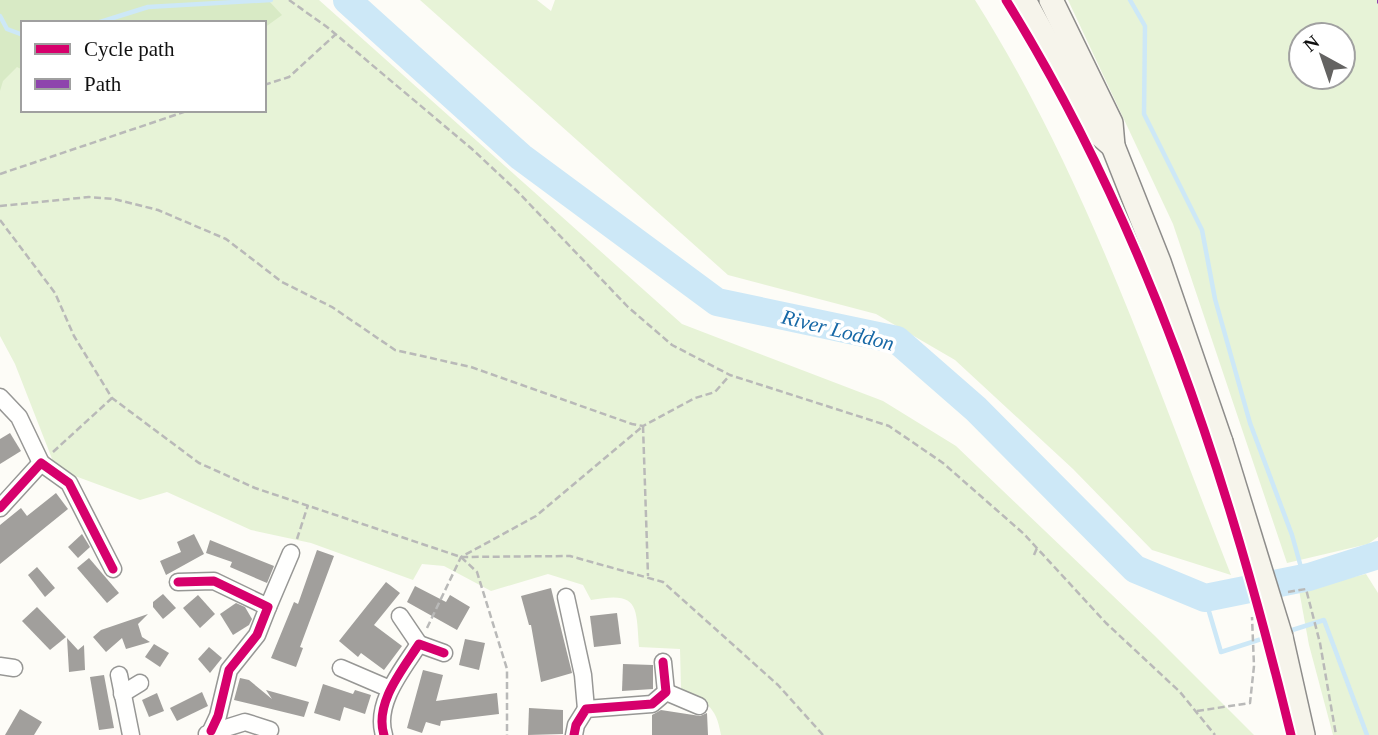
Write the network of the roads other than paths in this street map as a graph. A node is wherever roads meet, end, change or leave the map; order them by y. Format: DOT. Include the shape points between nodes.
graph roads {
  1 [pos="1024,0"];
  2 [pos="1051,0"];
  3 [pos="1113,146"];
  4 [pos="0,397"];
  5 [pos="41,463"];
  6 [pos="0,508"];
  7 [pos="291,553"];
  8 [pos="113,569"];
  9 [pos="178,582"];
  10 [pos="566,597"];
  11 [pos="268,607"];
  12 [pos="400,616"];
  13 [pos="419,644"];
  14 [pos="444,653"];
  15 [pos="663,662"];
  16 [pos="341,668"];
  17 [pos="119,674"];
  18 [pos="140,683"];
  19 [pos="390,689"];
  20 [pos="666,692"];
  21 [pos="121,694"];
  22 [pos="699,706"];
  23 [pos="586,709"];
  24 [pos="270,730"];
  25 [pos="208,733"];
  26 [pos="131,735"];
  27 [pos="384,735"];
  28 [pos="574,735"];
  29 [pos="1303,735"];
  1 -- 3 [label="main road" via="1097,132"];
  2 -- 3 [label="main road" via="1111,123"];
  3 -- 29 [label="main road, bridge" via="1221,442 1282,637"];
  4 -- 5 [label="street" via="19,417"];
  5 -- 6 [label="street"];
  5 -- 8 [label="street" via="69,483"];
  7 -- 11 [label="street"];
  9 -- 11 [label="street" via="214,581"];
  10 -- 23 [label="street"];
  11 -- 25 [label="street" via="257,635 229,670 218,716"];
  12 -- 13 [label="street"];
  13 -- 14 [label="street"];
  13 -- 19 [label="street"];
  15 -- 20 [label="street"];
  16 -- 19 [label="street"];
  17 -- 21 [label="street"];
  18 -- 21 [label="street"];
  19 -- 27 [label="street"];
  20 -- 22 [label="street"];
  20 -- 23 [label="street" via="652,704"];
  21 -- 26 [label="street"];
  23 -- 28 [label="street"];
  24 -- 25 [label="street" via="245,722"];
}
